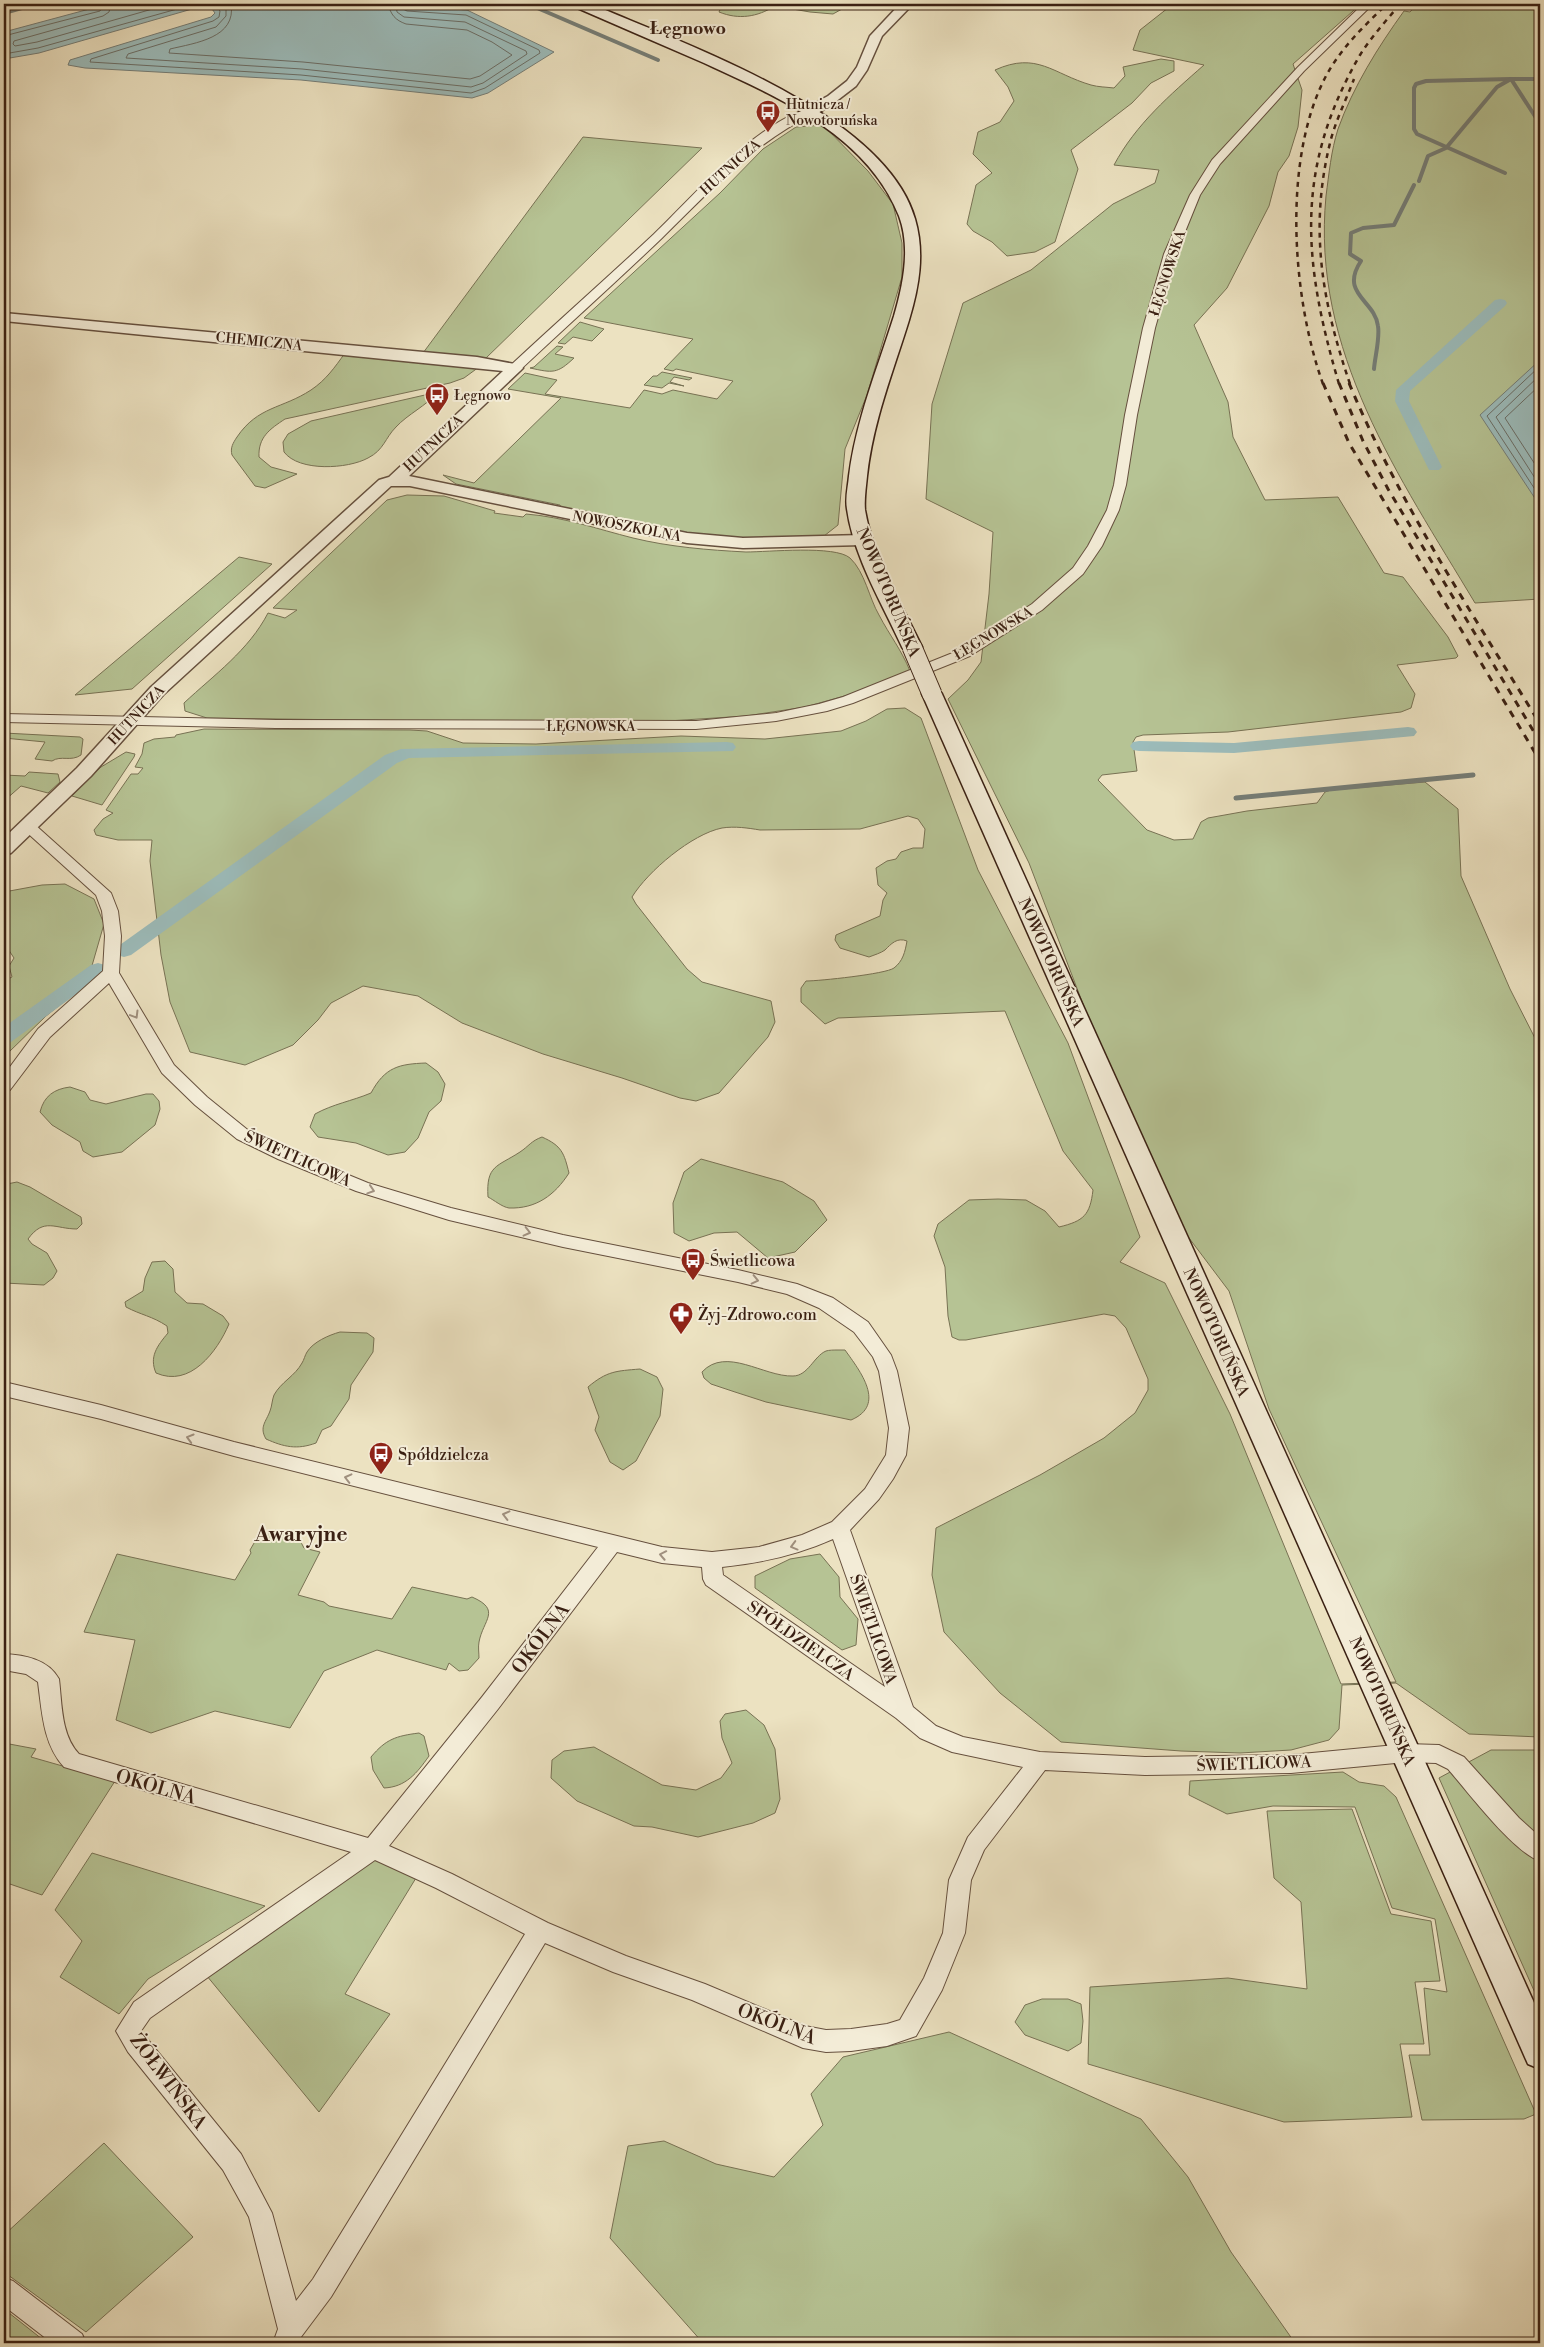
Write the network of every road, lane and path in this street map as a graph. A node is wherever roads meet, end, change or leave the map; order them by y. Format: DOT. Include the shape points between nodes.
graph roads {
  1 [pos="580,4"];
  2 [pos="907,4"];
  3 [pos="1368,4"];
  4 [pos="811,111"];
  5 [pos="4,316"];
  6 [pos="515,368"];
  7 [pos="395,480"];
  8 [pos="863,540"];
  9 [pos="4,718"];
  10 [pos="129,720"];
  11 [pos="28,826"];
  12 [pos="4,849"];
  13 [pos="111,972"];
  14 [pos="4,1086"];
  15 [pos="4,1389"];
  16 [pos="839,1528"];
  17 [pos="612,1542"];
  18 [pos="712,1560"];
  19 [pos="4,1662"];
  20 [pos="904,1712"];
  21 [pos="1406,1754"];
  22 [pos="1040,1761"];
  23 [pos="373,1849"];
  24 [pos="1540,1851"];
  25 [pos="540,1930"];
  26 [pos="1540,2052"];
  27 [pos="4,2290"];
  28 [pos="288,2336"];
  29 [pos="73,2343"];
  1 -- 4 [label="main road, NOWOTORUŃSKA" via="747,78"];
  2 -- 4 [label="street, HUTNICZA" via="873,41 860,73 851,85"];
  3 -- 10 [label="street, ŁĘGNOWSKA" via="1301,69 1220,156 1195,195 1170,254 1151,320 1120,485 1113,510 1095,546 1078,571 1037,607 965,653 848,700 741,722 558,726"];
  4 -- 6 [label="street, HUTNICZA" via="770,132 729,166"];
  4 -- 8 [label="main road, NOWOTORUŃSKA" via="861,149 890,184 907,219 912,246 906,301 859,456 856,506"];
  5 -- 6 [label="street, CHEMICZNA"];
  6 -- 7 [label="street, HUTNICZA"];
  7 -- 8 [label="street, NOWOSZKOLNA" via="687,538 759,543"];
  7 -- 10 [label="street, HUTNICZA" via="378,488"];
  8 -- 21 [label="main road, NOWOTORUŃSKA, bridge"];
  9 -- 10 [label="street, ŁĘGNOWSKA"];
  10 -- 11 [label="street, HUTNICZA" via="84,772"];
  11 -- 12 [label="street, HUTNICZA"];
  11 -- 13 [label="street" via="103,893 114,936"];
  13 -- 14 [label="street" via="44,1033"];
  13 -- 16 [label="street, ŚWIETLICOWA, one-way" via="162,1060 178,1081 243,1135 284,1155 362,1187 449,1214 772,1284 810,1296 861,1327 882,1355 888,1371 899,1439 896,1455 886,1474 872,1494"];
  17 -- 15 [label="street, one-way" via="243,1452"];
  16 -- 18 [label="street, one-way" via="807,1542 758,1555"];
  16 -- 20 [label="street, ŚWIETLICOWA"];
  18 -- 17 [label="street, one-way" via="662,1555"];
  17 -- 23 [label="street, OKÓLNA" via="490,1703"];
  18 -- 20 [label="street, SPÓŁDZIELCZA" via="714,1579"];
  19 -- 23 [label="street, OKÓLNA" via="27,1665 42,1671 48,1679 59,1744 72,1761"];
  20 -- 22 [label="street, ŚWIETLICOWA" via="928,1732 960,1746"];
  21 -- 22 [label="street, ŚWIETLICOWA" via="1281,1764 1146,1766"];
  21 -- 24 [label="street, ŚWIETLICOWA" via="1440,1754 1456,1763 1511,1825"];
  21 -- 26 [label="main road, NOWOTORUŃSKA"];
  22 -- 25 [label="street, OKÓLNA" via="976,1844 960,1880 954,1933 934,1983 908,2028 887,2035 850,2040 826,2041 803,2037 697,1991 622,1965"];
  23 -- 25 [label="street, OKÓLNA"];
  23 -- 28 [label="street, ŻÓŁWIŃSKA" via="142,2010 128,2031 232,2162 260,2213"];
  25 -- 28 [label="street, ŻÓŁWIŃSKA" via="322,2288"];
  27 -- 29 [label="street"];
}
